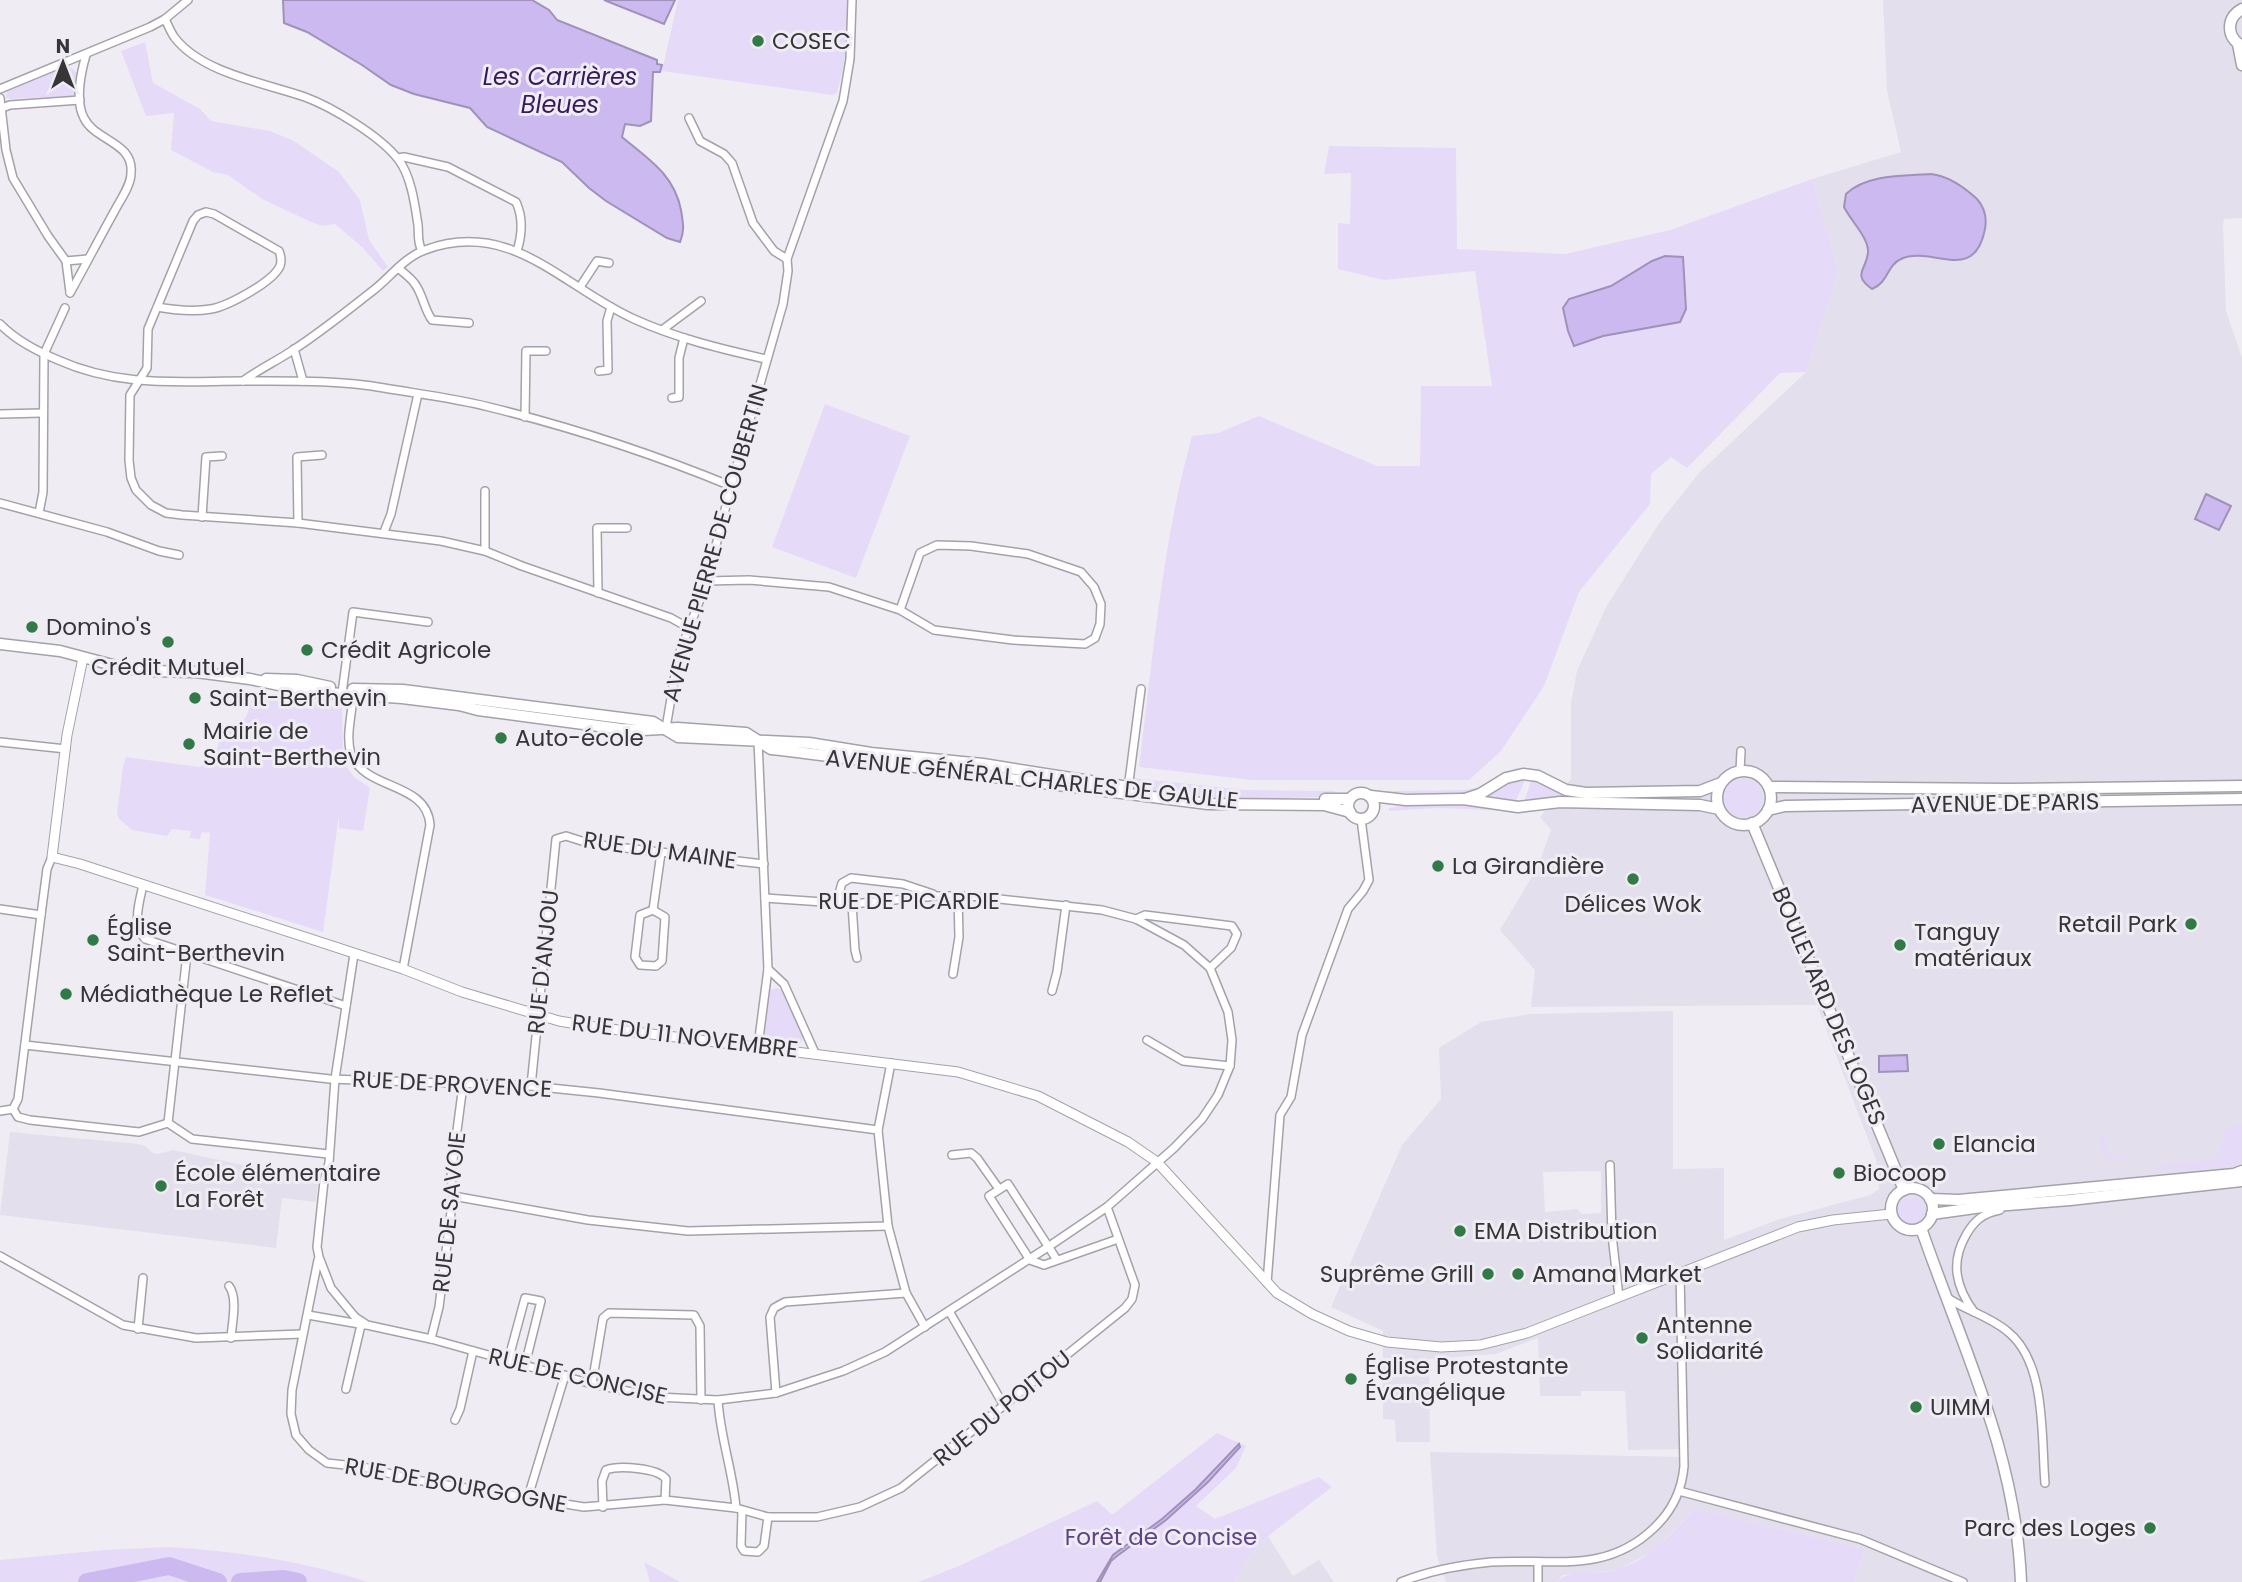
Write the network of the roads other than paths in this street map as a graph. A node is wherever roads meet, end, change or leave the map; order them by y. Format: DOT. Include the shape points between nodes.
graph roads {
  1 [pos="188,0"];
  2 [pos="852,0"];
  3 [pos="2240,7"];
  4 [pos="165,19"];
  5 [pos="2240,45"];
  6 [pos="86,55"];
  7 [pos="2242,65"];
  8 [pos="0,89"];
  9 [pos="0,99"];
  10 [pos="80,100"];
  11 [pos="2,108"];
  12 [pos="689,118"];
  13 [pos="398,158"];
  14 [pos="422,250"];
  15 [pos="517,250"];
  16 [pos="88,259"];
  17 [pos="787,259"];
  18 [pos="66,261"];
  19 [pos="609,263"];
  20 [pos="398,268"];
  21 [pos="580,287"];
  22 [pos="701,301"];
  23 [pos="157,307"];
  24 [pos="611,307"];
  25 [pos="65,308"];
  26 [pos="469,323"];
  27 [pos="0,324"];
  28 [pos="662,330"];
  29 [pos="684,338"];
  30 [pos="294,349"];
  31 [pos="546,351"];
  32 [pos="44,354"];
  33 [pos="766,359"];
  34 [pos="599,371"];
  35 [pos="138,381"];
  36 [pos="243,381"];
  37 [pos="303,381"];
  38 [pos="418,394"];
  39 [pos="672,398"];
  40 [pos="42,413"];
  41 [pos="0,414"];
  42 [pos="525,417"];
  43 [pos="222,456"];
  44 [pos="322,456"];
  45 [pos="731,486"];
  46 [pos="485,491"];
  47 [pos="0,503"];
  48 [pos="39,513"];
  49 [pos="202,517"];
  50 [pos="298,523"];
  51 [pos="627,528"];
  52 [pos="384,532"];
  53 [pos="485,551"];
  54 [pos="179,555"];
  55 [pos="707,581"];
  56 [pos="598,593"];
  57 [pos="900,610"];
  58 [pos="428,622"];
  59 [pos="689,628"];
  60 [pos="0,643"];
  61 [pos="83,657"];
  62 [pos="1141,689"];
  63 [pos="348,691"];
  64 [pos="666,728"];
  65 [pos="758,741"];
  66 [pos="0,742"];
  67 [pos="66,749"];
  68 [pos="1741,751"];
  69 [pos="1740,771"];
  70 [pos="1721,783"];
  71 [pos="2242,786"];
  72 [pos="1769,787"];
  73 [pos="1128,790"];
  74 [pos="1371,796"];
  75 [pos="1349,799"];
  76 [pos="1463,799"];
  77 [pos="2242,799"];
  78 [pos="1406,800"];
  79 [pos="1719,809"];
  80 [pos="1768,810"];
  81 [pos="1373,811"];
  82 [pos="1350,812"];
  83 [pos="1361,819"];
  84 [pos="1752,823"];
  85 [pos="556,839"];
  86 [pos="661,853"];
  87 [pos="52,857"];
  88 [pos="764,864"];
  89 [pos="143,885"];
  90 [pos="937,896"];
  91 [pos="958,896"];
  92 [pos="765,898"];
  93 [pos="836,904"];
  94 [pos="852,904"];
  95 [pos="1066,905"];
  96 [pos="0,909"];
  97 [pos="653,910"];
  98 [pos="41,915"];
  99 [pos="1136,919"];
  100 [pos="187,954"];
  101 [pos="354,954"];
  102 [pos="858,958"];
  103 [pos="768,968"];
  104 [pos="1210,968"];
  105 [pos="404,969"];
  106 [pos="953,974"];
  107 [pos="1052,991"];
  108 [pos="346,1006"];
  109 [pos="537,1014"];
  110 [pos="1147,1040"];
  111 [pos="25,1045"];
  112 [pos="758,1046"];
  113 [pos="815,1053"];
  114 [pos="175,1063"];
  115 [pos="891,1063"];
  116 [pos="1230,1066"];
  117 [pos="335,1079"];
  118 [pos="463,1085"];
  119 [pos="531,1086"];
  120 [pos="13,1109"];
  121 [pos="0,1111"];
  122 [pos="168,1123"];
  123 [pos="878,1130"];
  124 [pos="328,1154"];
  125 [pos="952,1154"];
  126 [pos="1157,1162"];
  127 [pos="1610,1165"];
  128 [pos="2242,1171"];
  129 [pos="2242,1181"];
  130 [pos="999,1189"];
  131 [pos="1905,1190"];
  132 [pos="453,1196"];
  133 [pos="1930,1199"];
  134 [pos="2031,1204"];
  135 [pos="1107,1207"];
  136 [pos="1891,1214"];
  137 [pos="1932,1214"];
  138 [pos="888,1226"];
  139 [pos="1921,1228"];
  140 [pos="1118,1239"];
  141 [pos="1048,1247"];
  142 [pos="0,1256"];
  143 [pos="318,1257"];
  144 [pos="1030,1260"];
  145 [pos="1057,1260"];
  146 [pos="1680,1273"];
  147 [pos="143,1278"];
  148 [pos="1267,1284"];
  149 [pos="229,1286"];
  150 [pos="906,1293"];
  151 [pos="1946,1296"];
  152 [pos="1619,1297"];
  153 [pos="948,1311"];
  154 [pos="1975,1313"];
  155 [pos="308,1315"];
  156 [pos="364,1325"];
  157 [pos="925,1327"];
  158 [pos="138,1329"];
  159 [pos="302,1334"];
  160 [pos="231,1338"];
  161 [pos="431,1339"];
  162 [pos="473,1351"];
  163 [pos="508,1361"];
  164 [pos="525,1366"];
  165 [pos="565,1375"];
  166 [pos="593,1384"];
  167 [pos="346,1389"];
  168 [pos="776,1393"];
  169 [pos="702,1400"];
  170 [pos="718,1400"];
  171 [pos="1003,1404"];
  172 [pos="455,1420"];
  173 [pos="2045,1483"];
  174 [pos="1679,1491"];
  175 [pos="528,1497"];
  176 [pos="665,1500"];
  177 [pos="603,1507"];
  178 [pos="739,1509"];
  179 [pos="768,1517"];
  180 [pos="1538,1562"];
  181 [pos="1401,1582"];
  182 [pos="1538,1582"];
  183 [pos="1963,1582"];
  184 [pos="2020,1582"];
  1 -- 4 [label="street"];
  2 -- 17 [label="street, AVENUE PIERRE DE COUBERTIN" via="843,101"];
  3 -- 5 [label="main road" via="2229,25 2231,37"];
  4 -- 6 [label="street"];
  4 -- 13 [label="street" via="175,38 211,65 324,105"];
  5 -- 7 [label="main road"];
  6 -- 8 [label="street"];
  6 -- 10 [label="street"];
  9 -- 11 [label="street"];
  10 -- 11 [label="street"];
  10 -- 16 [label="street" via="83,118 126,153 132,173"];
  11 -- 18 [label="street" via="13,178"];
  12 -- 17 [label="street" via="700,141 732,163 753,223 774,251"];
  13 -- 14 [label="street" via="412,197"];
  13 -- 15 [label="street" via="448,167 516,202 521,237"];
  14 -- 15 [label="street" via="471,242"];
  14 -- 20 [label="street"];
  15 -- 21 [label="street"];
  16 -- 18 [label="street"];
  16 -- 18 [label="street" via="70,293"];
  17 -- 33 [label="street, AVENUE PIERRE DE COUBERTIN" via="786,289"];
  19 -- 21 [label="street" via="597,261"];
  20 -- 26 [label="street" via="414,282 432,320"];
  20 -- 30 [label="street"];
  21 -- 24 [label="street"];
  22 -- 28 [label="street"];
  23 -- 23 [label="street" via="198,215 214,214 279,250 281,264 276,272 236,300 212,309"];
  23 -- 35 [label="street" via="148,329 147,368"];
  24 -- 28 [label="street"];
  24 -- 34 [label="street" via="608,370"];
  25 -- 32 [label="street"];
  27 -- 32 [label="street"];
  28 -- 29 [label="street"];
  29 -- 33 [label="street"];
  29 -- 39 [label="street" via="679,397"];
  30 -- 36 [label="street"];
  30 -- 37 [label="street"];
  31 -- 42 [label="street" via="526,351"];
  32 -- 35 [label="street" via="78,369"];
  32 -- 40 [label="street"];
  33 -- 45 [label="street, AVENUE PIERRE DE COUBERTIN"];
  35 -- 36 [label="street"];
  35 -- 49 [label="street" via="129,408 129,460 136,490 166,513"];
  36 -- 37 [label="street"];
  37 -- 38 [label="street"];
  38 -- 42 [label="street"];
  38 -- 52 [label="street"];
  40 -- 41 [label="street"];
  40 -- 48 [label="street"];
  42 -- 45 [label="street"];
  43 -- 49 [label="street" via="206,457"];
  44 -- 50 [label="street" via="297,457"];
  45 -- 55 [label="street, AVENUE PIERRE DE COUBERTIN"];
  46 -- 53 [label="street"];
  47 -- 48 [label="street"];
  48 -- 54 [label="street"];
  49 -- 50 [label="street"];
  50 -- 52 [label="street"];
  51 -- 56 [label="street" via="597,528"];
  52 -- 53 [label="street"];
  53 -- 56 [label="street"];
  55 -- 57 [label="street" via="829,587"];
  55 -- 59 [label="street, AVENUE PIERRE DE COUBERTIN"];
  56 -- 59 [label="street"];
  57 -- 57 [label="street" via="934,630 1084,645 1095,638 1101,604 1081,572 1028,554 937,545 920,553"];
  58 -- 63 [label="street" via="353,612"];
  59 -- 64 [label="street, AVENUE PIERRE DE COUBERTIN" via="673,677"];
  60 -- 61 [label="main road, AVENUE GÉNÉRAL CHARLES DE GAULLE"];
  61 -- 63 [label="main road, AVENUE GÉNÉRAL CHARLES DE GAULLE" via="124,668 289,679"];
  61 -- 67 [label="street"];
  62 -- 73 [label="street"];
  63 -- 64 [label="main road, AVENUE GÉNÉRAL CHARLES DE GAULLE" via="403,690 653,722"];
  63 -- 105 [label="street" via="354,760 368,775 411,794 429,816"];
  64 -- 65 [label="main road, AVENUE GÉNÉRAL CHARLES DE GAULLE" via="678,737"];
  65 -- 73 [label="main road, AVENUE GÉNÉRAL CHARLES DE GAULLE" via="771,749"];
  65 -- 88 [label="street"];
  66 -- 67 [label="street"];
  67 -- 87 [label="street"];
  68 -- 69 [label="street"];
  69 -- 70 [label="main road"];
  69 -- 72 [label="main road" via="1754,772"];
  70 -- 76 [label="main road" via="1699,791 1571,791 1523,774"];
  70 -- 79 [label="main road"];
  71 -- 72 [label="main road, AVENUE DE PARIS"];
  72 -- 80 [label="main road"];
  73 -- 75 [label="main road, AVENUE GÉNÉRAL CHARLES DE GAULLE" via="1209,799"];
  73 -- 82 [label="main road, AVENUE GÉNÉRAL CHARLES DE GAULLE" via="1208,804 1324,805"];
  74 -- 75 [label="main road, AVENUE GÉNÉRAL CHARLES DE GAULLE" via="1359,792"];
  74 -- 78 [label="main road"];
  74 -- 81 [label="main road"];
  75 -- 82 [label="main road"];
  76 -- 78 [label="main road"];
  76 -- 79 [label="main road" via="1518,807 1571,802"];
  77 -- 80 [label="main road, AVENUE DE PARIS"];
  78 -- 81 [label="main road"];
  79 -- 84 [label="main road" via="1732,822"];
  80 -- 84 [label="main road"];
  81 -- 83 [label="main road"];
  82 -- 83 [label="main road, AVENUE GÉNÉRAL CHARLES DE GAULLE"];
  83 -- 148 [label="street" via="1369,880 1348,909 1301,1035 1291,1097 1280,1115"];
  84 -- 131 [label="main road, BOULEVARD DES LOGES"];
  85 -- 86 [label="street, RUE DU MAINE" via="566,836"];
  85 -- 109 [label="street, RUE D'ANJOU"];
  86 -- 88 [label="street, RUE DU MAINE"];
  86 -- 97 [label="street"];
  87 -- 89 [label="street, RUE DU 11 NOVEMBRE"];
  87 -- 98 [label="street"];
  88 -- 92 [label="street"];
  89 -- 100 [label="street" via="139,932 145,939"];
  89 -- 101 [label="street, RUE DU 11 NOVEMBRE"];
  90 -- 91 [label="street, RUE DE PICARDIE"];
  90 -- 93 [label="street" via="903,884 851,878 842,883"];
  90 -- 94 [label="street, RUE DE PICARDIE"];
  91 -- 95 [label="street, RUE DE PICARDIE"];
  91 -- 106 [label="street" via="959,937"];
  92 -- 93 [label="street, RUE DE PICARDIE"];
  92 -- 103 [label="street"];
  93 -- 94 [label="street, RUE DE PICARDIE"];
  94 -- 102 [label="street"];
  95 -- 99 [label="street, RUE DE PICARDIE"];
  95 -- 107 [label="street"];
  96 -- 98 [label="street"];
  97 -- 97 [label="street" via="640,915 635,957 640,965 656,967 662,961 665,917"];
  98 -- 111 [label="street"];
  99 -- 104 [label="street, RUE DE PICARDIE" via="1184,945"];
  99 -- 104 [label="street, RUE DE PICARDIE" via="1145,915 1232,926 1236,941"];
  100 -- 108 [label="street"];
  100 -- 114 [label="street"];
  101 -- 105 [label="street, RUE DU 11 NOVEMBRE"];
  101 -- 108 [label="street, RUE DE CONCISE"];
  103 -- 112 [label="street"];
  103 -- 113 [label="street" via="784,984"];
  104 -- 116 [label="street, RUE DE PICARDIE" via="1227,1012"];
  105 -- 109 [label="street, RUE DU 11 NOVEMBRE"];
  108 -- 117 [label="street, RUE DE CONCISE"];
  109 -- 112 [label="street, RUE DU 11 NOVEMBRE" via="595,1027"];
  109 -- 119 [label="street, RUE D'ANJOU"];
  110 -- 116 [label="street" via="1184,1061"];
  111 -- 114 [label="street, RUE DE PROVENCE"];
  111 -- 120 [label="street"];
  112 -- 113 [label="street, RUE DU 11 NOVEMBRE"];
  113 -- 115 [label="street, RUE DU 11 NOVEMBRE"];
  114 -- 117 [label="street, RUE DE PROVENCE"];
  114 -- 122 [label="street"];
  115 -- 123 [label="street"];
  115 -- 126 [label="street, RUE DU 11 NOVEMBRE" via="958,1072 1038,1096"];
  116 -- 126 [label="street, RUE DE PICARDIE" via="1202,1119"];
  117 -- 118 [label="street, RUE DE PROVENCE"];
  117 -- 124 [label="street, RUE DE CONCISE"];
  118 -- 119 [label="street, RUE DE PROVENCE"];
  118 -- 132 [label="street, RUE DE SAVOIE" via="451,1175"];
  119 -- 123 [label="street, RUE DE PROVENCE"];
  120 -- 121 [label="street"];
  120 -- 122 [label="street" via="18,1117 30,1120 127,1132"];
  122 -- 124 [label="street" via="192,1139"];
  123 -- 138 [label="street"];
  124 -- 143 [label="street, RUE DE CONCISE"];
  125 -- 130 [label="street" via="971,1153"];
  126 -- 135 [label="street, RUE DE CONCISE"];
  126 -- 148 [label="street, RUE DU 11 NOVEMBRE"];
  127 -- 152 [label="street"];
  128 -- 133 [label="main road"];
  129 -- 134 [label="main road"];
  130 -- 141 [label="street" via="1008,1184"];
  130 -- 144 [label="street" via="989,1196"];
  131 -- 133 [label="main road" via="1919,1190"];
  131 -- 136 [label="main road" via="1892,1202"];
  132 -- 138 [label="street" via="588,1220 688,1231"];
  132 -- 161 [label="street, RUE DE SAVOIE"];
  133 -- 137 [label="main road"];
  134 -- 137 [label="main road"];
  134 -- 154 [label="street" via="1984,1214 1972,1224 1958,1249 1958,1281"];
  135 -- 140 [label="street, RUE DU POITOU"];
  135 -- 141 [label="street, RUE DE CONCISE"];
  136 -- 139 [label="main road" via="1903,1228"];
  136 -- 146 [label="street, RUE DU 11 NOVEMBRE" via="1798,1227"];
  137 -- 139 [label="main road"];
  138 -- 150 [label="street"];
  139 -- 151 [label="main road"];
  140 -- 145 [label="street"];
  140 -- 171 [label="street, RUE DU POITOU" via="1135,1286 1132,1299"];
  141 -- 144 [label="street, RUE DE CONCISE"];
  141 -- 145 [label="street"];
  142 -- 158 [label="street" via="98,1312"];
  143 -- 155 [label="street, RUE DE BOURGOGNE"];
  143 -- 156 [label="street, RUE DE CONCISE" via="338,1299"];
  144 -- 145 [label="street" via="1044,1265"];
  144 -- 153 [label="street, RUE DE CONCISE"];
  146 -- 152 [label="street, RUE DU 11 NOVEMBRE"];
  146 -- 174 [label="street" via="1684,1466"];
  147 -- 158 [label="street"];
  148 -- 152 [label="street, RUE DU 11 NOVEMBRE" via="1349,1331 1387,1342 1441,1348 1480,1345 1527,1333"];
  149 -- 160 [label="street" via="234,1298"];
  150 -- 157 [label="street"];
  150 -- 168 [label="street" via="785,1302 774,1308 770,1317"];
  151 -- 154 [label="street"];
  151 -- 184 [label="main road" via="2006,1466 2017,1524"];
  153 -- 157 [label="street, RUE DE CONCISE"];
  153 -- 171 [label="street"];
  154 -- 173 [label="street" via="2016,1339 2034,1372"];
  155 -- 156 [label="street"];
  155 -- 159 [label="street, RUE DE BOURGOGNE"];
  156 -- 161 [label="street, RUE DE CONCISE"];
  156 -- 167 [label="street"];
  157 -- 168 [label="street, RUE DE CONCISE" via="843,1371"];
  158 -- 160 [label="street"];
  159 -- 160 [label="street"];
  159 -- 175 [label="street, RUE DE BOURGOGNE" via="291,1414 296,1435 327,1463"];
  161 -- 162 [label="street, RUE DE CONCISE"];
  162 -- 163 [label="street, RUE DE CONCISE"];
  162 -- 172 [label="street"];
  163 -- 164 [label="street, RUE DE CONCISE"];
  163 -- 164 [label="street" via="525,1298 541,1301"];
  164 -- 165 [label="street, RUE DE CONCISE"];
  165 -- 166 [label="street, RUE DE CONCISE"];
  165 -- 175 [label="street"];
  166 -- 169 [label="street, RUE DE CONCISE" via="657,1397"];
  166 -- 169 [label="street" via="603,1318 609,1313 694,1315 700,1326"];
  168 -- 170 [label="street, RUE DE CONCISE"];
  169 -- 170 [label="street, RUE DE CONCISE"];
  170 -- 178 [label="street" via="719,1425"];
  171 -- 179 [label="street, RUE DU POITOU" via="889,1495 817,1517"];
  174 -- 180 [label="street" via="1665,1517 1634,1546 1597,1560"];
  174 -- 183 [label="street" via="1860,1539"];
  175 -- 177 [label="street, RUE DE BOURGOGNE"];
  176 -- 177 [label="street, RUE DE BOURGOGNE"];
  176 -- 177 [label="street" via="662,1474 614,1467 602,1481"];
  176 -- 178 [label="street, RUE DU POITOU"];
  178 -- 179 [label="street, RUE DU POITOU"];
  178 -- 179 [label="street" via="744,1551 758,1552 764,1546"];
  180 -- 181 [label="street" via="1462,1565"];
  180 -- 182 [label="street"];
}
